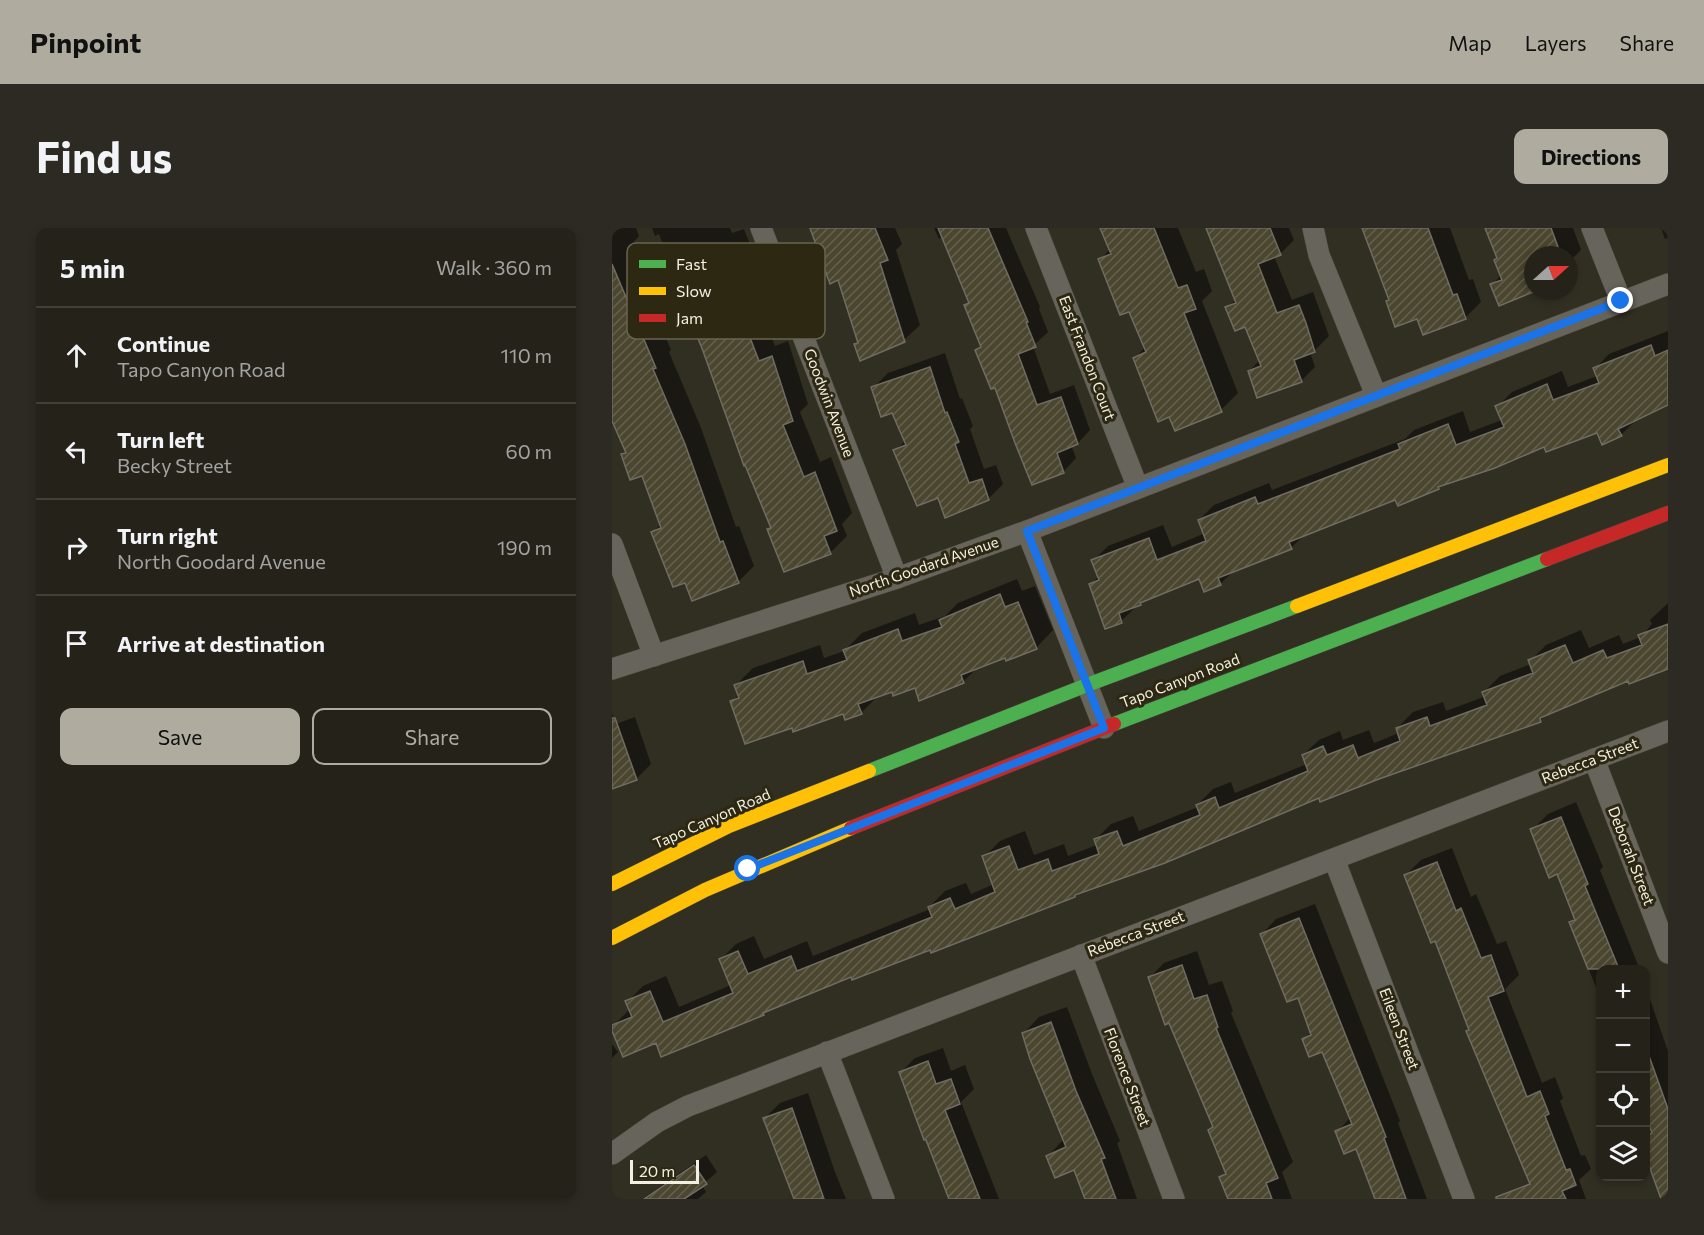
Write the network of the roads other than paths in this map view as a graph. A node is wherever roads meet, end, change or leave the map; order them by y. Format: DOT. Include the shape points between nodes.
graph roads {
  1 [pos="761,228"];
  2 [pos="1036,228"];
  3 [pos="1313,228"];
  4 [pos="1592,228"];
  5 [pos="767,243"];
  6 [pos="1668,284"];
  7 [pos="1621,301"];
  8 [pos="804,339"];
  9 [pos="1376,395"];
  10 [pos="1668,465"];
  11 [pos="1138,488"];
  12 [pos="1668,513"];
  13 [pos="1027,531"];
  14 [pos="612,544"];
  15 [pos="897,578"];
  16 [pos="654,656"];
  17 [pos="612,669"];
  18 [pos="1087,685"];
  19 [pos="1104,728"];
  20 [pos="1668,731"];
  21 [pos="1594,759"];
  22 [pos="1334,859"];
  23 [pos="612,884"];
  24 [pos="612,938"];
  25 [pos="1668,953"];
  26 [pos="1081,955"];
  27 [pos="828,1052"];
  28 [pos="612,1154"];
  29 [pos="884,1199"];
  30 [pos="1174,1199"];
  31 [pos="1464,1199"];
  1 -- 5 [label="street, Goodwin Avenue"];
  2 -- 11 [label="street, East Frandon Court"];
  3 -- 9 [label="street" via="1319,255"];
  4 -- 7 [label="street"];
  6 -- 7 [label="street, North Goodard Avenue"];
  7 -- 9 [label="street, North Goodard Avenue"];
  8 -- 15 [label="street, Goodwin Avenue"];
  9 -- 11 [label="street, North Goodard Avenue"];
  10 -- 18 [label="main road, Tapo Canyon Road"];
  11 -- 13 [label="street, North Goodard Avenue"];
  12 -- 19 [label="main road, Tapo Canyon Road"];
  13 -- 15 [label="street, North Goodard Avenue"];
  13 -- 18 [label="street"];
  14 -- 16 [label="street"];
  15 -- 16 [label="street, North Goodard Avenue"];
  16 -- 17 [label="street, North Goodard Avenue"];
  18 -- 19 [label="street"];
  18 -- 23 [label="main road, Tapo Canyon Road" via="729,826"];
  19 -- 24 [label="main road, Tapo Canyon Road" via="748,869"];
  20 -- 21 [label="street, Rebecca Street"];
  21 -- 22 [label="street, Rebecca Street"];
  21 -- 25 [label="street, Deborah Street"];
  22 -- 26 [label="street, Rebecca Street"];
  22 -- 31 [label="street, Eileen Street"];
  26 -- 27 [label="street, Rebecca Street"];
  26 -- 30 [label="street, Florence Street"];
  27 -- 28 [label="street, Rebecca Street" via="688,1106 657,1122"];
  27 -- 29 [label="street"];
}
